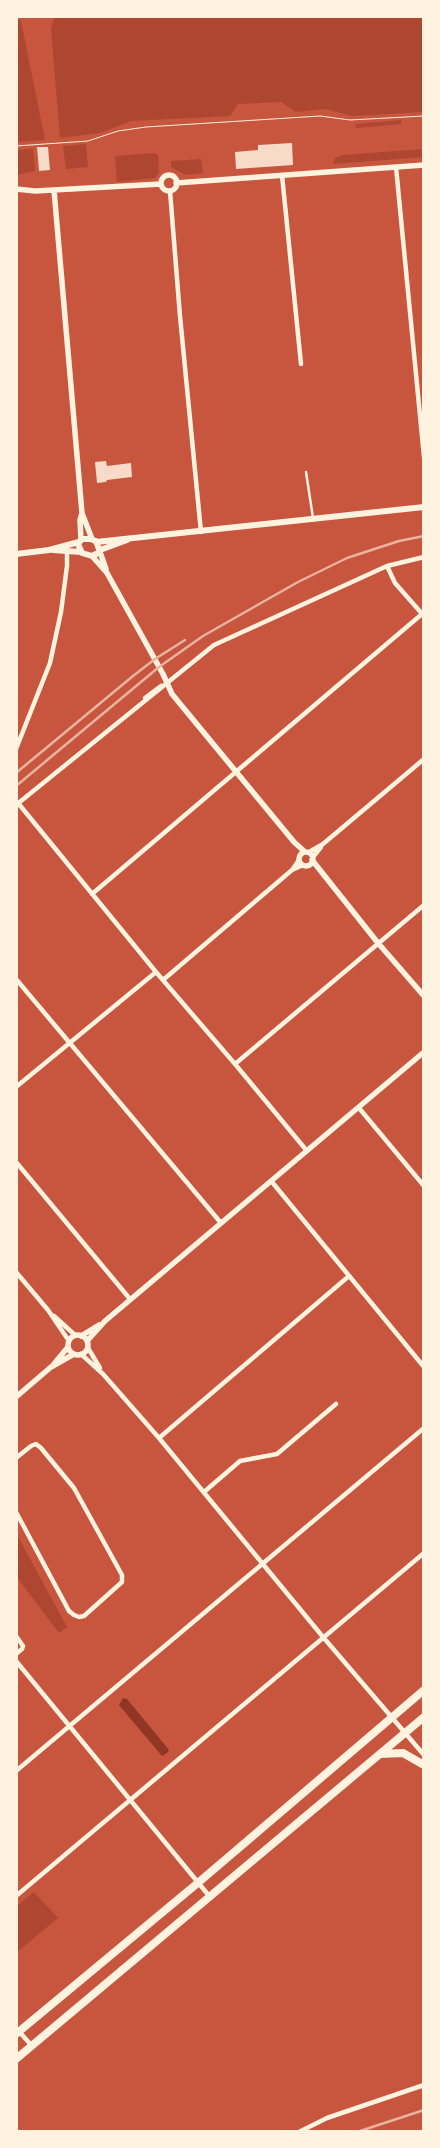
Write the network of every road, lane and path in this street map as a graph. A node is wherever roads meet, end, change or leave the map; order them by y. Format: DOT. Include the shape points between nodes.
graph roads {
  1 [pos="424,116"];
  2 [pos="16,146"];
  3 [pos="424,165"];
  4 [pos="396,166"];
  5 [pos="282,175"];
  6 [pos="176,183"];
  7 [pos="161,184"];
  8 [pos="16,189"];
  9 [pos="54,190"];
  10 [pos="170,191"];
  11 [pos="301,364"];
  12 [pos="424,457"];
  13 [pos="306,472"];
  14 [pos="424,507"];
  15 [pos="82,513"];
  16 [pos="313,519"];
  17 [pos="202,532"];
  18 [pos="128,540"];
  19 [pos="80,541"];
  20 [pos="94,541"];
  21 [pos="49,550"];
  22 [pos="100,551"];
  23 [pos="67,552"];
  24 [pos="81,552"];
  25 [pos="16,554"];
  26 [pos="92,556"];
  27 [pos="424,557"];
  28 [pos="387,566"];
  29 [pos="107,573"];
  30 [pos="423,615"];
  31 [pos="166,683"];
  32 [pos="16,749"];
  33 [pos="424,759"];
  34 [pos="237,772"];
  35 [pos="17,804"];
  36 [pos="306,859"];
  37 [pos="92,894"];
  38 [pos="424,904"];
  39 [pos="378,943"];
  40 [pos="156,972"];
  41 [pos="16,979"];
  42 [pos="163,980"];
  43 [pos="424,996"];
  44 [pos="70,1043"];
  45 [pos="423,1053"];
  46 [pos="235,1064"];
  47 [pos="16,1087"];
  48 [pos="359,1108"];
  49 [pos="307,1151"];
  50 [pos="16,1162"];
  51 [pos="272,1182"];
  52 [pos="424,1186"];
  53 [pos="221,1223"];
  54 [pos="16,1272"];
  55 [pos="349,1276"];
  56 [pos="130,1299"];
  57 [pos="48,1310"];
  58 [pos="105,1321"];
  59 [pos="78,1336"];
  60 [pos="69,1344"];
  61 [pos="88,1344"];
  62 [pos="74,1354"];
  63 [pos="82,1354"];
  64 [pos="51,1367"];
  65 [pos="424,1367"];
  66 [pos="103,1374"];
  67 [pos="16,1397"];
  68 [pos="336,1404"];
  69 [pos="424,1428"];
  70 [pos="159,1438"];
  71 [pos="16,1458"];
  72 [pos="204,1492"];
  73 [pos="16,1512"];
  74 [pos="424,1553"];
  75 [pos="263,1563"];
  76 [pos="16,1636"];
  77 [pos="323,1637"];
  78 [pos="16,1654"];
  79 [pos="16,1661"];
  80 [pos="424,1690"];
  81 [pos="392,1717"];
  82 [pos="424,1717"];
  83 [pos="71,1726"];
  84 [pos="405,1733"];
  85 [pos="380,1754"];
  86 [pos="424,1755"];
  87 [pos="424,1765"];
  88 [pos="16,1772"];
  89 [pos="131,1800"];
  90 [pos="199,1882"];
  91 [pos="16,1896"];
  92 [pos="210,1897"];
  93 [pos="17,2031"];
  94 [pos="32,2046"];
  95 [pos="16,2059"];
  96 [pos="424,2085"];
  97 [pos="299,2132"];
  1 -- 2 [label="path" via="350,120 320,116 146,127 118,131 88,141"];
  3 -- 4 [label="street"];
  4 -- 5 [label="street"];
  4 -- 12 [label="street"];
  5 -- 6 [label="street"];
  5 -- 11 [label="street"];
  6 -- 7 [label="street" via="174,178 167,176"];
  6 -- 10 [label="street"];
  7 -- 9 [label="street"];
  7 -- 10 [label="street" via="163,189"];
  8 -- 9 [label="street"];
  9 -- 15 [label="street"];
  10 -- 17 [label="street"];
  13 -- 16 [label="lane"];
  14 -- 16 [label="main road"];
  15 -- 19 [label="street"];
  15 -- 20 [label="street"];
  16 -- 17 [label="main road"];
  17 -- 18 [label="main road"];
  18 -- 20 [label="main road"];
  18 -- 22 [label="main road"];
  19 -- 20 [label="main road" via="85,538"];
  19 -- 21 [label="main road"];
  19 -- 24 [label="main road"];
  20 -- 22 [label="main road"];
  21 -- 23 [label="main road"];
  21 -- 25 [label="main road"];
  22 -- 26 [label="main road"];
  22 -- 29 [label="street"];
  23 -- 24 [label="main road"];
  23 -- 32 [label="street" via="62,612 50,664"];
  24 -- 26 [label="main road"];
  26 -- 29 [label="street"];
  27 -- 28 [label="street"];
  28 -- 30 [label="street" via="396,583"];
  28 -- 31 [label="street" via="214,645"];
  29 -- 31 [label="street"];
  30 -- 34 [label="street"];
  31 -- 34 [label="street" via="179,704"];
  31 -- 35 [label="street" via="152,691 138,706"];
  33 -- 36 [label="street"];
  34 -- 36 [label="street"];
  34 -- 37 [label="street"];
  35 -- 37 [label="street"];
  36 -- 39 [label="street"];
  36 -- 42 [label="street"];
  37 -- 40 [label="street"];
  38 -- 39 [label="street"];
  39 -- 43 [label="street"];
  39 -- 46 [label="street"];
  40 -- 42 [label="street"];
  40 -- 44 [label="street"];
  41 -- 44 [label="street"];
  42 -- 46 [label="street"];
  44 -- 47 [label="street"];
  44 -- 53 [label="street"];
  45 -- 48 [label="street"];
  46 -- 49 [label="street"];
  48 -- 49 [label="street"];
  48 -- 52 [label="street"];
  49 -- 51 [label="street"];
  50 -- 56 [label="street"];
  51 -- 53 [label="street"];
  51 -- 55 [label="street"];
  53 -- 56 [label="street"];
  54 -- 57 [label="street"];
  55 -- 65 [label="street"];
  55 -- 70 [label="street"];
  56 -- 58 [label="street"];
  57 -- 59 [label="street"];
  57 -- 60 [label="street"];
  58 -- 59 [label="street"];
  58 -- 61 [label="street"];
  59 -- 60 [label="street"];
  59 -- 61 [label="street"];
  60 -- 62 [label="street"];
  60 -- 64 [label="street"];
  61 -- 63 [label="street"];
  61 -- 66 [label="street"];
  62 -- 63 [label="street"];
  62 -- 64 [label="street"];
  63 -- 66 [label="street"];
  64 -- 67 [label="street"];
  66 -- 70 [label="street"];
  68 -- 72 [label="street" via="277,1454 240,1461"];
  69 -- 75 [label="street"];
  70 -- 72 [label="street"];
  71 -- 73 [label="street" via="31,1446 36,1444 41,1448 74,1488 122,1576 122,1582 84,1616 74,1615"];
  72 -- 75 [label="street"];
  74 -- 77 [label="street"];
  75 -- 77 [label="street"];
  75 -- 83 [label="street"];
  76 -- 78 [label="street" via="22,1646"];
  77 -- 81 [label="street"];
  77 -- 89 [label="street"];
  79 -- 83 [label="street"];
  80 -- 81 [label="highway"];
  81 -- 84 [label="street"];
  81 -- 90 [label="highway"];
  82 -- 84 [label="highway"];
  83 -- 88 [label="street"];
  83 -- 89 [label="street"];
  84 -- 85 [label="highway"];
  84 -- 86 [label="street"];
  85 -- 87 [label="highway" via="400,1752"];
  85 -- 92 [label="highway"];
  89 -- 90 [label="street"];
  89 -- 91 [label="street"];
  90 -- 92 [label="street"];
  90 -- 93 [label="highway"];
  92 -- 94 [label="highway"];
  93 -- 94 [label="street"];
  94 -- 95 [label="highway"];
  96 -- 97 [label="street" via="327,2118"];
}
